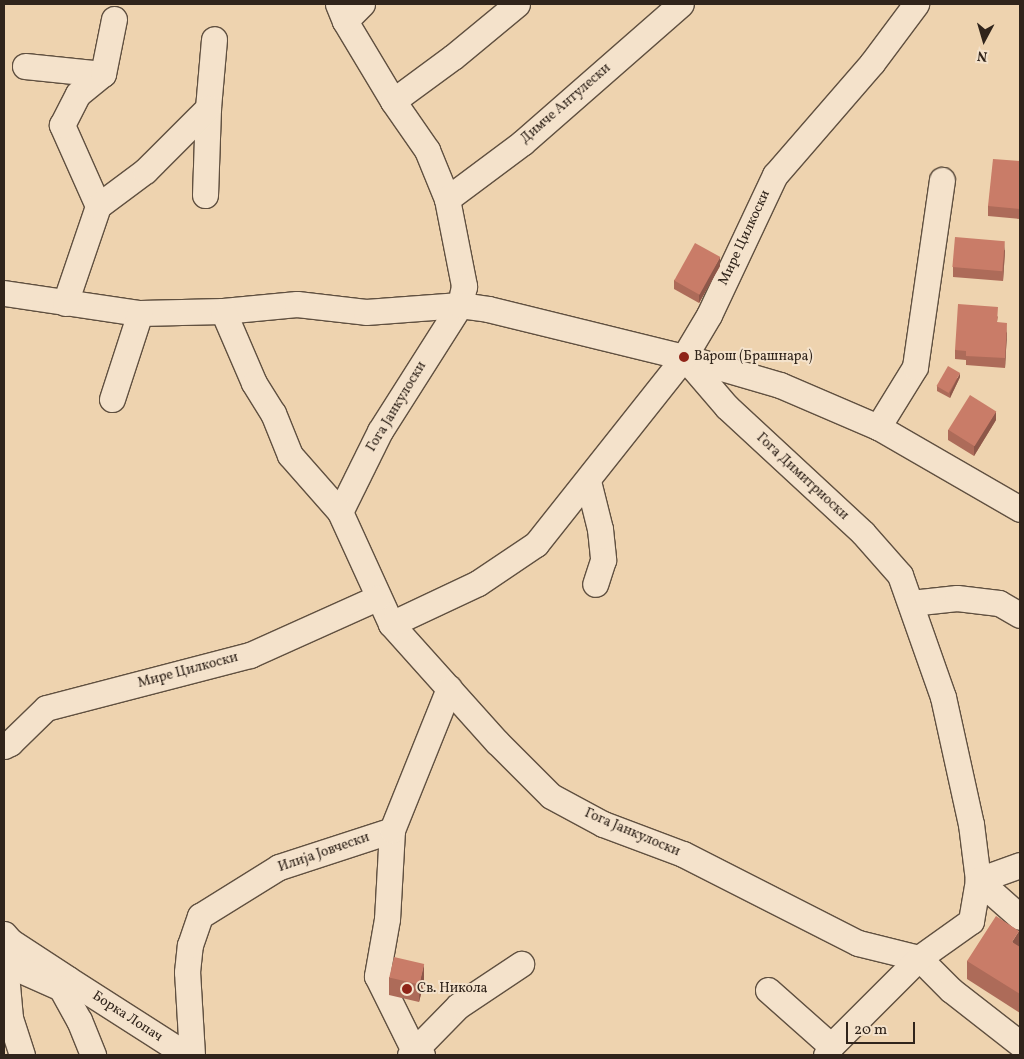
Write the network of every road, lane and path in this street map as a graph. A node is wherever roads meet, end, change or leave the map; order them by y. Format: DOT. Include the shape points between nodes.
graph roads {
  1 [pos="362,4"];
  2 [pos="517,4"];
  3 [pos="681,4"];
  4 [pos="916,4"];
  5 [pos="341,12"];
  6 [pos="114,19"];
  7 [pos="214,38"];
  8 [pos="25,66"];
  9 [pos="103,74"];
  10 [pos="393,101"];
  11 [pos="208,108"];
  12 [pos="942,180"];
  13 [pos="205,195"];
  14 [pos="447,199"];
  15 [pos="98,206"];
  16 [pos="4,293"];
  17 [pos="65,303"];
  18 [pos="460,305"];
  19 [pos="223,311"];
  20 [pos="140,313"];
  21 [pos="684,357"];
  22 [pos="112,399"];
  23 [pos="878,427"];
  24 [pos="588,481"];
  25 [pos="1020,509"];
  26 [pos="340,512"];
  27 [pos="595,584"];
  28 [pos="377,598"];
  29 [pos="911,603"];
  30 [pos="1020,615"];
  31 [pos="391,624"];
  32 [pos="449,688"];
  33 [pos="4,746"];
  34 [pos="392,830"];
  35 [pos="1020,864"];
  36 [pos="978,880"];
  37 [pos="1020,917"];
  38 [pos="4,934"];
  39 [pos="919,958"];
  40 [pos="521,964"];
  41 [pos="64,984"];
  42 [pos="768,990"];
  43 [pos="1020,1044"];
  44 [pos="829,1050"];
  45 [pos="416,1054"];
  46 [pos="22,1055"];
  47 [pos="93,1055"];
  48 [pos="187,1055"];
  49 [pos="192,1055"];
  1 -- 5 [label="street"];
  2 -- 10 [label="street"];
  3 -- 14 [label="street, Димче Антулески" via="522,143"];
  4 -- 21 [label="street, Мире Цилкоски" via="872,63 775,175 708,315"];
  5 -- 10 [label="street"];
  6 -- 9 [label="street"];
  7 -- 11 [label="street"];
  8 -- 9 [label="street"];
  9 -- 15 [label="street" via="78,94 62,126"];
  10 -- 14 [label="street" via="427,150"];
  11 -- 13 [label="street"];
  11 -- 15 [label="street" via="146,171"];
  12 -- 23 [label="street" via="916,367"];
  14 -- 18 [label="street" via="464,286"];
  15 -- 17 [label="street"];
  16 -- 17 [label="street"];
  17 -- 20 [label="street"];
  18 -- 19 [label="street" via="366,312 297,304"];
  18 -- 21 [label="street"];
  18 -- 26 [label="street, Гога Јанкулоски" via="380,431"];
  19 -- 20 [label="street"];
  19 -- 26 [label="street, Гога Јанкулоски" via="290,455"];
  20 -- 22 [label="street"];
  21 -- 23 [label="street" via="780,385"];
  21 -- 24 [label="street, Мире Цилкоски"];
  21 -- 29 [label="street, Гога Димитриоски" via="727,407 863,533 900,575"];
  23 -- 25 [label="street"];
  24 -- 27 [label="street" via="600,529 603,560"];
  24 -- 31 [label="street, Мире Цилкоски" via="536,544 478,583"];
  26 -- 28 [label="street, Гога Јанкулоски"];
  28 -- 31 [label="street, Гога Јанкулоски"];
  28 -- 33 [label="street, Мире Цилкоски" via="250,654 46,708"];
  29 -- 30 [label="street" via="957,598 999,603"];
  29 -- 36 [label="street, Гога Димитриоски" via="943,697 971,824"];
  31 -- 32 [label="street, Гога Јанкулоски"];
  32 -- 34 [label="street, Илија Јовчески"];
  32 -- 39 [label="street, Гога Јанкулоски" via="550,796 604,824 683,854 858,943"];
  34 -- 45 [label="street, Илија Јовчески" via="387,919 377,976"];
  34 -- 49 [label="street, Илија Јовчески" via="279,867 200,916 190,944 188,972"];
  35 -- 36 [label="street"];
  36 -- 37 [label="street"];
  36 -- 39 [label="street, Гога Димитриоски" via="971,921"];
  38 -- 41 [label="street, Борка Лопач"];
  39 -- 43 [label="street" via="951,990"];
  39 -- 44 [label="street, Гога Димитриоски"];
  40 -- 45 [label="street" via="458,1006"];
  41 -- 46 [label="street, Борка Лопач" via="5,963 10,1018"];
  41 -- 47 [label="street, Борка Лопач"];
  41 -- 48 [label="street, Борка Лопач"];
  42 -- 44 [label="street"];
}
